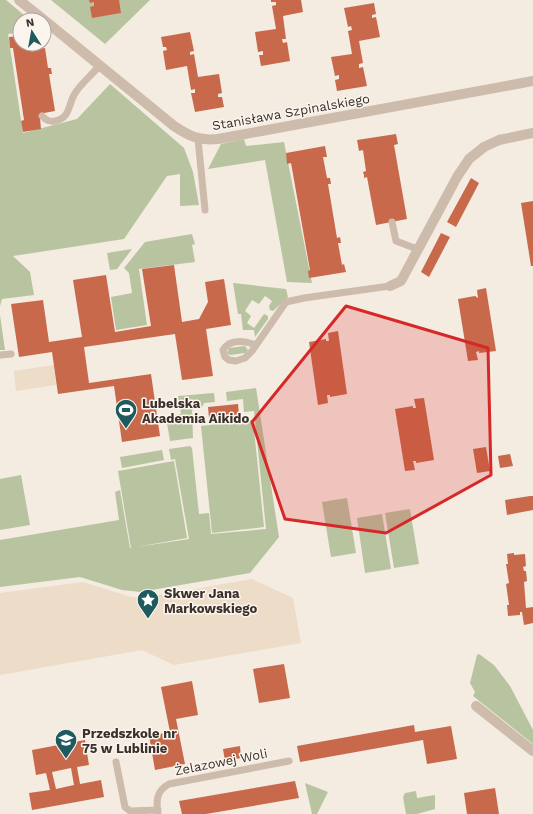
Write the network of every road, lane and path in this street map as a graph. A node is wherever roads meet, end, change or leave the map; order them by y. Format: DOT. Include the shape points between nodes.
graph roads {
  1 [pos="19,0"];
  2 [pos="32,12"];
  3 [pos="52,29"];
  4 [pos="100,65"];
  5 [pos="533,81"];
  6 [pos="42,116"];
  7 [pos="533,133"];
  8 [pos="198,139"];
  9 [pos="205,210"];
  10 [pos="392,222"];
  11 [pos="417,249"];
  12 [pos="390,286"];
  13 [pos="256,344"];
  14 [pos="12,354"];
  15 [pos="0,355"];
  16 [pos="476,706"];
  17 [pos="533,751"];
  18 [pos="289,761"];
  19 [pos="116,762"];
  20 [pos="158,812"];
  1 -- 2 [label="street, Stanisława Szpinalskiego"];
  3 -- 4 [label="street, Stanisława Szpinalskiego"];
  4 -- 6 [label="lane" via="74,95 67,115 54,121 46,120"];
  4 -- 8 [label="street, Stanisława Szpinalskiego" via="174,126"];
  5 -- 8 [label="street, Stanisława Szpinalskiego" via="225,138"];
  7 -- 11 [label="street" via="499,140 484,147 469,159"];
  8 -- 9 [label="lane"];
  10 -- 11 [label="lane" via="396,241"];
  11 -- 12 [label="street" via="401,281"];
  12 -- 13 [label="lane" via="286,302"];
  14 -- 15 [label="lane"];
  16 -- 17 [label="street"];
  18 -- 20 [label="lane, Żelazowej Woli" via="169,784 157,796"];
  19 -- 20 [label="lane" via="125,807 130,811"];
}
